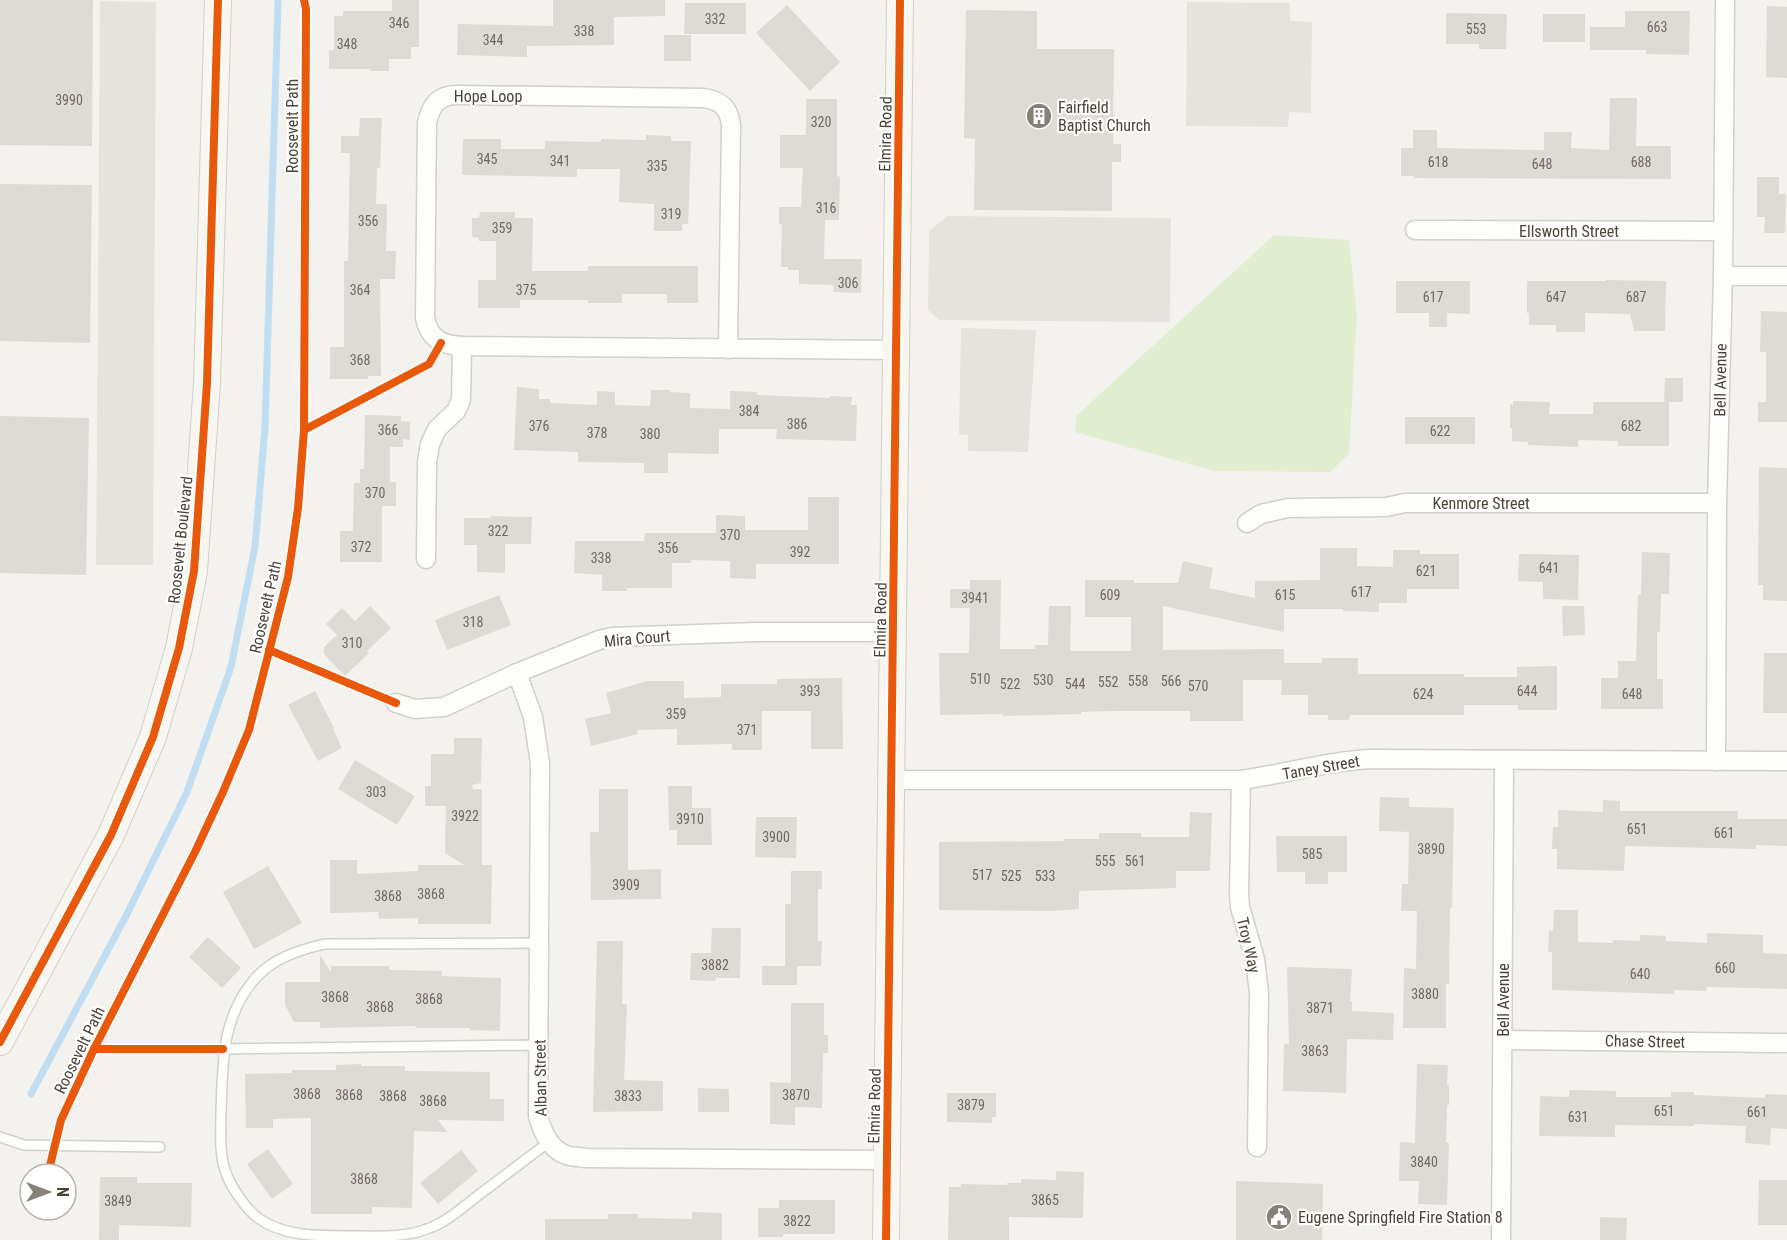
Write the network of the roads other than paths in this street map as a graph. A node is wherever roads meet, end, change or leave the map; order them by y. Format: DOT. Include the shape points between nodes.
graph roads {
  1 [pos="218,0"];
  2 [pos="900,0"];
  3 [pos="1725,0"];
  4 [pos="1415,230"];
  5 [pos="1723,231"];
  6 [pos="1723,276"];
  7 [pos="1787,276"];
  8 [pos="462,346"];
  9 [pos="728,349"];
  10 [pos="896,350"];
  11 [pos="1718,503"];
  12 [pos="1247,523"];
  13 [pos="426,559"];
  14 [pos="893,632"];
  15 [pos="517,673"];
  16 [pos="396,703"];
  17 [pos="1504,760"];
  18 [pos="1716,760"];
  19 [pos="1787,761"];
  20 [pos="891,780"];
  21 [pos="1241,780"];
  22 [pos="539,942"];
  23 [pos="1503,1040"];
  24 [pos="0,1042"];
  25 [pos="1787,1043"];
  26 [pos="539,1045"];
  27 [pos="223,1049"];
  28 [pos="0,1137"];
  29 [pos="549,1142"];
  30 [pos="160,1147"];
  31 [pos="1257,1147"];
  32 [pos="887,1160"];
  33 [pos="886,1240"];
  34 [pos="1501,1240"];
  1 -- 24 [label="street, Roosevelt Boulevard" via="208,377 194,571 179,648 153,737 111,835"];
  2 -- 10 [label="street, Elmira Road"];
  3 -- 5 [label="street, Bell Avenue"];
  4 -- 5 [label="street, Ellsworth Street"];
  5 -- 6 [label="street, Bell Avenue"];
  6 -- 7 [label="street"];
  6 -- 11 [label="street, Bell Avenue"];
  8 -- 9 [label="street, Hope Loop"];
  8 -- 9 [label="street, Hope Loop" via="436,340 425,318 427,123 436,101 453,95 703,98 722,104 729,112 731,125"];
  8 -- 13 [label="street" via="461,400 456,411 437,429 429,449"];
  9 -- 10 [label="street, Hope Loop"];
  10 -- 14 [label="street, Elmira Road"];
  11 -- 12 [label="street, Kenmore Street" via="1405,503 1386,507 1288,508 1261,514"];
  11 -- 18 [label="street, Bell Avenue"];
  14 -- 15 [label="street, Mira Court" via="624,636 599,640"];
  14 -- 20 [label="street, Elmira Road"];
  15 -- 16 [label="street, Mira Court" via="444,707 416,709"];
  15 -- 22 [label="street, Alban Street" via="533,717 540,763"];
  17 -- 18 [label="street, Taney Street"];
  17 -- 21 [label="street, Taney Street" via="1352,760"];
  17 -- 23 [label="street, Bell Avenue"];
  18 -- 19 [label="street, Taney Street"];
  20 -- 21 [label="street, Taney Street"];
  20 -- 32 [label="street, Elmira Road"];
  21 -- 31 [label="street, Troy Way" via="1240,907 1255,959 1259,993"];
  22 -- 26 [label="street, Alban Street"];
  22 -- 27 [label="lane" via="324,944 298,950 275,962 254,981 241,999"];
  23 -- 25 [label="street, Chase Street"];
  23 -- 34 [label="street, Bell Avenue"];
  26 -- 27 [label="lane"];
  26 -- 29 [label="street, Alban Street" via="538,1116"];
  27 -- 29 [label="lane" via="220,1140 225,1170 238,1196 258,1218 286,1231 320,1236 389,1236 427,1229 449,1219"];
  28 -- 30 [label="lane" via="24,1145"];
  29 -- 32 [label="street" via="565,1155 586,1158"];
  32 -- 33 [label="street, Elmira Road"];
}
